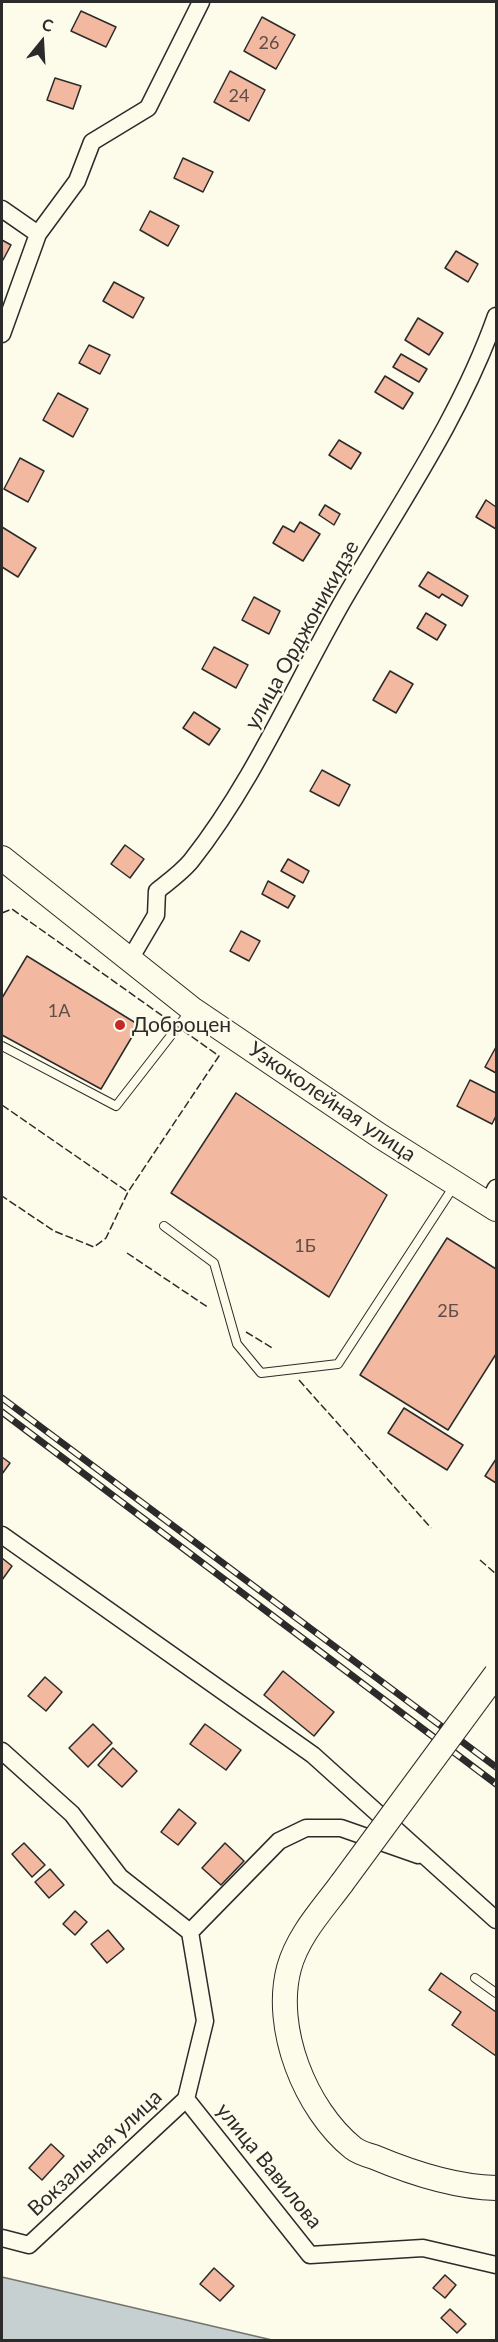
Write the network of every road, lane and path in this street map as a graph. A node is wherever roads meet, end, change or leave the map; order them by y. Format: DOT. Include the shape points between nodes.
graph roads {
  1 [pos="201,2"];
  2 [pos="2,209"];
  3 [pos="38,234"];
  4 [pos="496,316"];
  5 [pos="2,333"];
  6 [pos="2,858"];
  7 [pos="129,961"];
  8 [pos="192,1009"];
  9 [pos="2,1046"];
  10 [pos="456,1183"];
  11 [pos="494,1200"];
  12 [pos="164,1226"];
  13 [pos="2,1535"];
  14 [pos="496,1674"];
  15 [pos="2,1751"];
  16 [pos="424,1857"];
  17 [pos="496,1920"];
  18 [pos="190,1932"];
  19 [pos="475,1978"];
  20 [pos="496,1993"];
  21 [pos="186,2099"];
  22 [pos="496,2188"];
  23 [pos="2,2238"];
  24 [pos="496,2265"];
  1 -- 3 [label="street" via="148,108 92,142 77,181"];
  2 -- 3 [label="street"];
  3 -- 5 [label="street"];
  4 -- 7 [label="street, улица Орджоникидзе" via="437,447 344,600 257,763 190,862 157,891 156,915"];
  6 -- 7 [label="street, Узкоколейная улица"];
  7 -- 8 [label="street, Узкоколейная улица"];
  8 -- 9 [label="lane" via="116,1106"];
  8 -- 10 [label="street, Узкоколейная улица"];
  10 -- 11 [label="street, Узкоколейная улица"];
  10 -- 12 [label="lane" via="338,1364 261,1373 237,1344 214,1263"];
  13 -- 16 [label="street" via="313,1755"];
  14 -- 22 [label="street, bridge" via="302,1938 289,1968 285,2006 287,2036 298,2072 325,2117 354,2149 413,2174"];
  15 -- 18 [label="street" via="72,1814 120,1877"];
  16 -- 17 [label="street"];
  16 -- 18 [label="street" via="341,1828 306,1828 279,1841"];
  18 -- 21 [label="street" via="205,2021"];
  19 -- 20 [label="lane"];
  21 -- 23 [label="street, Вокзальная улица" via="29,2245"];
  21 -- 24 [label="street, улица Вавилова" via="310,2254 423,2248"];
}
